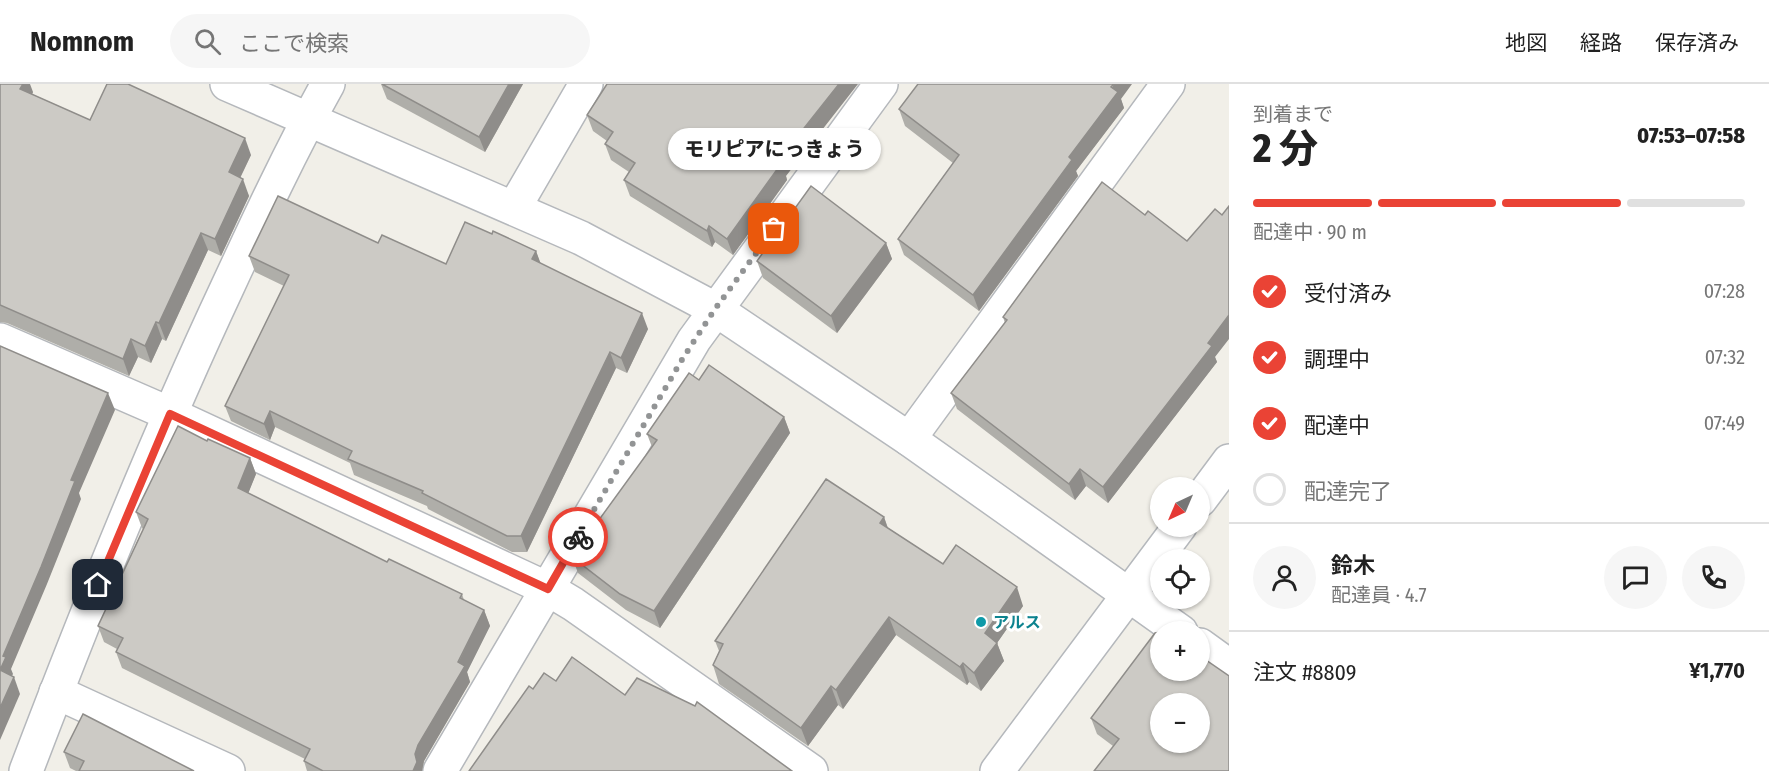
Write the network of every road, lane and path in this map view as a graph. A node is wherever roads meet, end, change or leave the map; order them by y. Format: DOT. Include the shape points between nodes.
graph roads {
  1 [pos="227,84"];
  2 [pos="328,84"];
  3 [pos="586,84"];
  4 [pos="881,84"];
  5 [pos="1168,84"];
  6 [pos="309,118"];
  7 [pos="514,208"];
  8 [pos="715,309"];
  9 [pos="0,340"];
  10 [pos="170,414"];
  11 [pos="909,439"];
  12 [pos="1229,461"];
  13 [pos="1210,487"];
  14 [pos="1172,537"];
  15 [pos="548,589"];
  16 [pos="1129,595"];
  17 [pos="1166,621"];
  18 [pos="1210,652"];
  19 [pos="1229,666"];
  20 [pos="56,692"];
  21 [pos="26,771"];
  22 [pos="228,771"];
  23 [pos="440,771"];
  24 [pos="811,771"];
  25 [pos="997,771"];
  1 -- 6 [label="street"];
  2 -- 6 [label="street"];
  3 -- 7 [label="street"];
  4 -- 8 [label="street"];
  5 -- 11 [label="street"];
  6 -- 7 [label="street"];
  6 -- 10 [label="street"];
  7 -- 8 [label="street" via="649,272"];
  8 -- 11 [label="street"];
  8 -- 15 [label="street"];
  9 -- 10 [label="street"];
  10 -- 15 [label="street"];
  10 -- 20 [label="street"];
  11 -- 16 [label="street"];
  12 -- 13 [label="street"];
  14 -- 16 [label="street"];
  15 -- 23 [label="street"];
  15 -- 24 [label="street"];
  16 -- 17 [label="street"];
  16 -- 25 [label="street"];
  18 -- 19 [label="street"];
  20 -- 21 [label="street"];
  20 -- 22 [label="street"];
}
